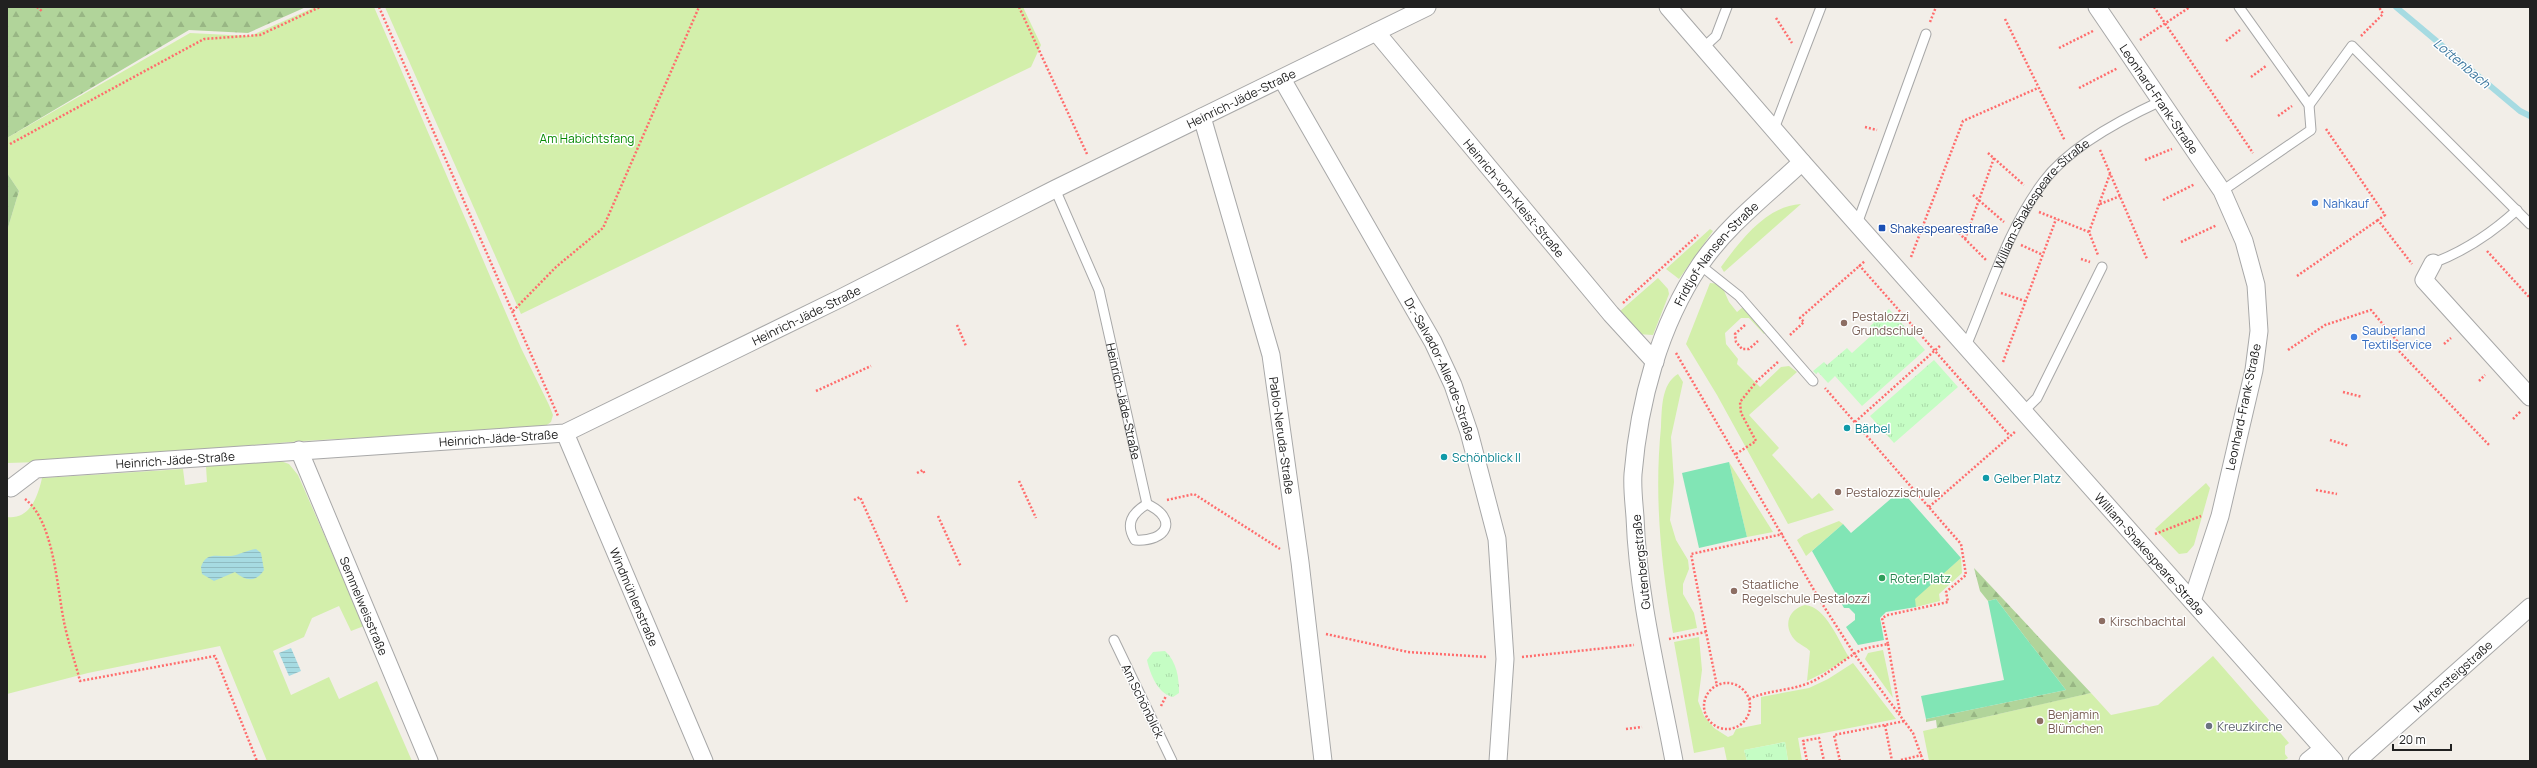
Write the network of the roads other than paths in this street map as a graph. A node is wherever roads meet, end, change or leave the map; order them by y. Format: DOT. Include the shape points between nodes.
graph roads {
  1 [pos="1427,7"];
  2 [pos="1668,7"];
  3 [pos="1727,7"];
  4 [pos="1821,7"];
  5 [pos="2097,7"];
  6 [pos="2239,7"];
  7 [pos="1376,32"];
  8 [pos="1926,34"];
  9 [pos="1703,48"];
  10 [pos="1282,79"];
  11 [pos="2161,101"];
  12 [pos="2309,105"];
  13 [pos="1202,117"];
  14 [pos="1774,129"];
  15 [pos="1802,162"];
  16 [pos="1055,189"];
  17 [pos="2222,191"];
  18 [pos="2517,210"];
  19 [pos="1857,224"];
  20 [pos="2530,224"];
  21 [pos="2433,263"];
  22 [pos="1700,265"];
  23 [pos="2102,267"];
  24 [pos="1966,346"];
  25 [pos="1655,362"];
  26 [pos="1813,381"];
  27 [pos="2530,396"];
  28 [pos="2027,414"];
  29 [pos="565,433"];
  30 [pos="299,450"];
  31 [pos="11,488"];
  32 [pos="1147,504"];
  33 [pos="2192,601"];
  34 [pos="2530,607"];
  35 [pos="1114,640"];
  36 [pos="2329,755"];
  37 [pos="429,761"];
  38 [pos="704,761"];
  39 [pos="1172,761"];
  40 [pos="1323,761"];
  41 [pos="1498,761"];
  42 [pos="1674,761"];
  43 [pos="2308,761"];
  44 [pos="2357,761"];
  1 -- 7 [label="street, Heinrich-Jäde-Straße"];
  2 -- 9 [label="street, William-Shakespeare-Straße"];
  3 -- 9 [label="lane" via="1716,36"];
  4 -- 14 [label="lane"];
  5 -- 11 [label="street, Leonhard-Frank-Straße"];
  6 -- 12 [label="lane"];
  7 -- 10 [label="street, Heinrich-Jäde-Straße"];
  7 -- 25 [label="street, Heinrich-von-Kleist-Straße" via="1611,314"];
  8 -- 19 [label="lane"];
  9 -- 14 [label="street, William-Shakespeare-Straße"];
  10 -- 13 [label="street, Heinrich-Jäde-Straße"];
  10 -- 41 [label="street, Dr.-Salvador-Allende-Straße" via="1411,302 1453,385 1469,432 1497,539 1510,658"];
  11 -- 17 [label="street, Leonhard-Frank-Straße"];
  11 -- 24 [label="lane, William-Shakespeare-Straße" via="2095,136 2044,180 2013,230"];
  12 -- 17 [label="lane" via="2311,130"];
  12 -- 18 [label="lane" via="2352,46"];
  13 -- 16 [label="street, Heinrich-Jäde-Straße"];
  13 -- 40 [label="street, Pablo-Neruda-Straße" via="1271,355 1300,562"];
  14 -- 15 [label="street, William-Shakespeare-Straße"];
  15 -- 19 [label="street, William-Shakespeare-Straße"];
  15 -- 22 [label="street, Fridtjof-Nansen-Straße" via="1728,230"];
  16 -- 29 [label="street, Heinrich-Jäde-Straße" via="841,298"];
  16 -- 32 [label="lane, Heinrich-Jäde-Straße" via="1099,290"];
  17 -- 33 [label="street, Leonhard-Frank-Straße" via="2250,259 2256,285 2259,331 2254,370 2220,516"];
  18 -- 20 [label="lane"];
  18 -- 21 [label="lane" via="2457,254"];
  19 -- 24 [label="street, William-Shakespeare-Straße"];
  21 -- 27 [label="street" via="2424,280"];
  22 -- 25 [label="street, Fridtjof-Nansen-Straße" via="1665,333"];
  22 -- 26 [label="lane" via="1739,296"];
  23 -- 28 [label="lane"];
  24 -- 28 [label="street, William-Shakespeare-Straße"];
  25 -- 42 [label="street, Gutenbergstraße" via="1642,414 1633,475 1636,541 1642,590"];
  28 -- 33 [label="street, William-Shakespeare-Straße"];
  29 -- 30 [label="street, Heinrich-Jäde-Straße"];
  29 -- 38 [label="street, Windmühlenstraße"];
  30 -- 31 [label="street, Heinrich-Jäde-Straße" via="36,469"];
  30 -- 37 [label="street, Semmelweisstraße"];
  32 -- 32 [label="lane" via="1160,510 1167,527 1156,537 1145,541 1135,540 1130,532 1130,521 1135,511"];
  33 -- 36 [label="street, William-Shakespeare-Straße"];
  34 -- 44 [label="street, Martersteigstraße"];
  35 -- 39 [label="lane, Am Schönblick"];
  36 -- 43 [label="street"];
}
